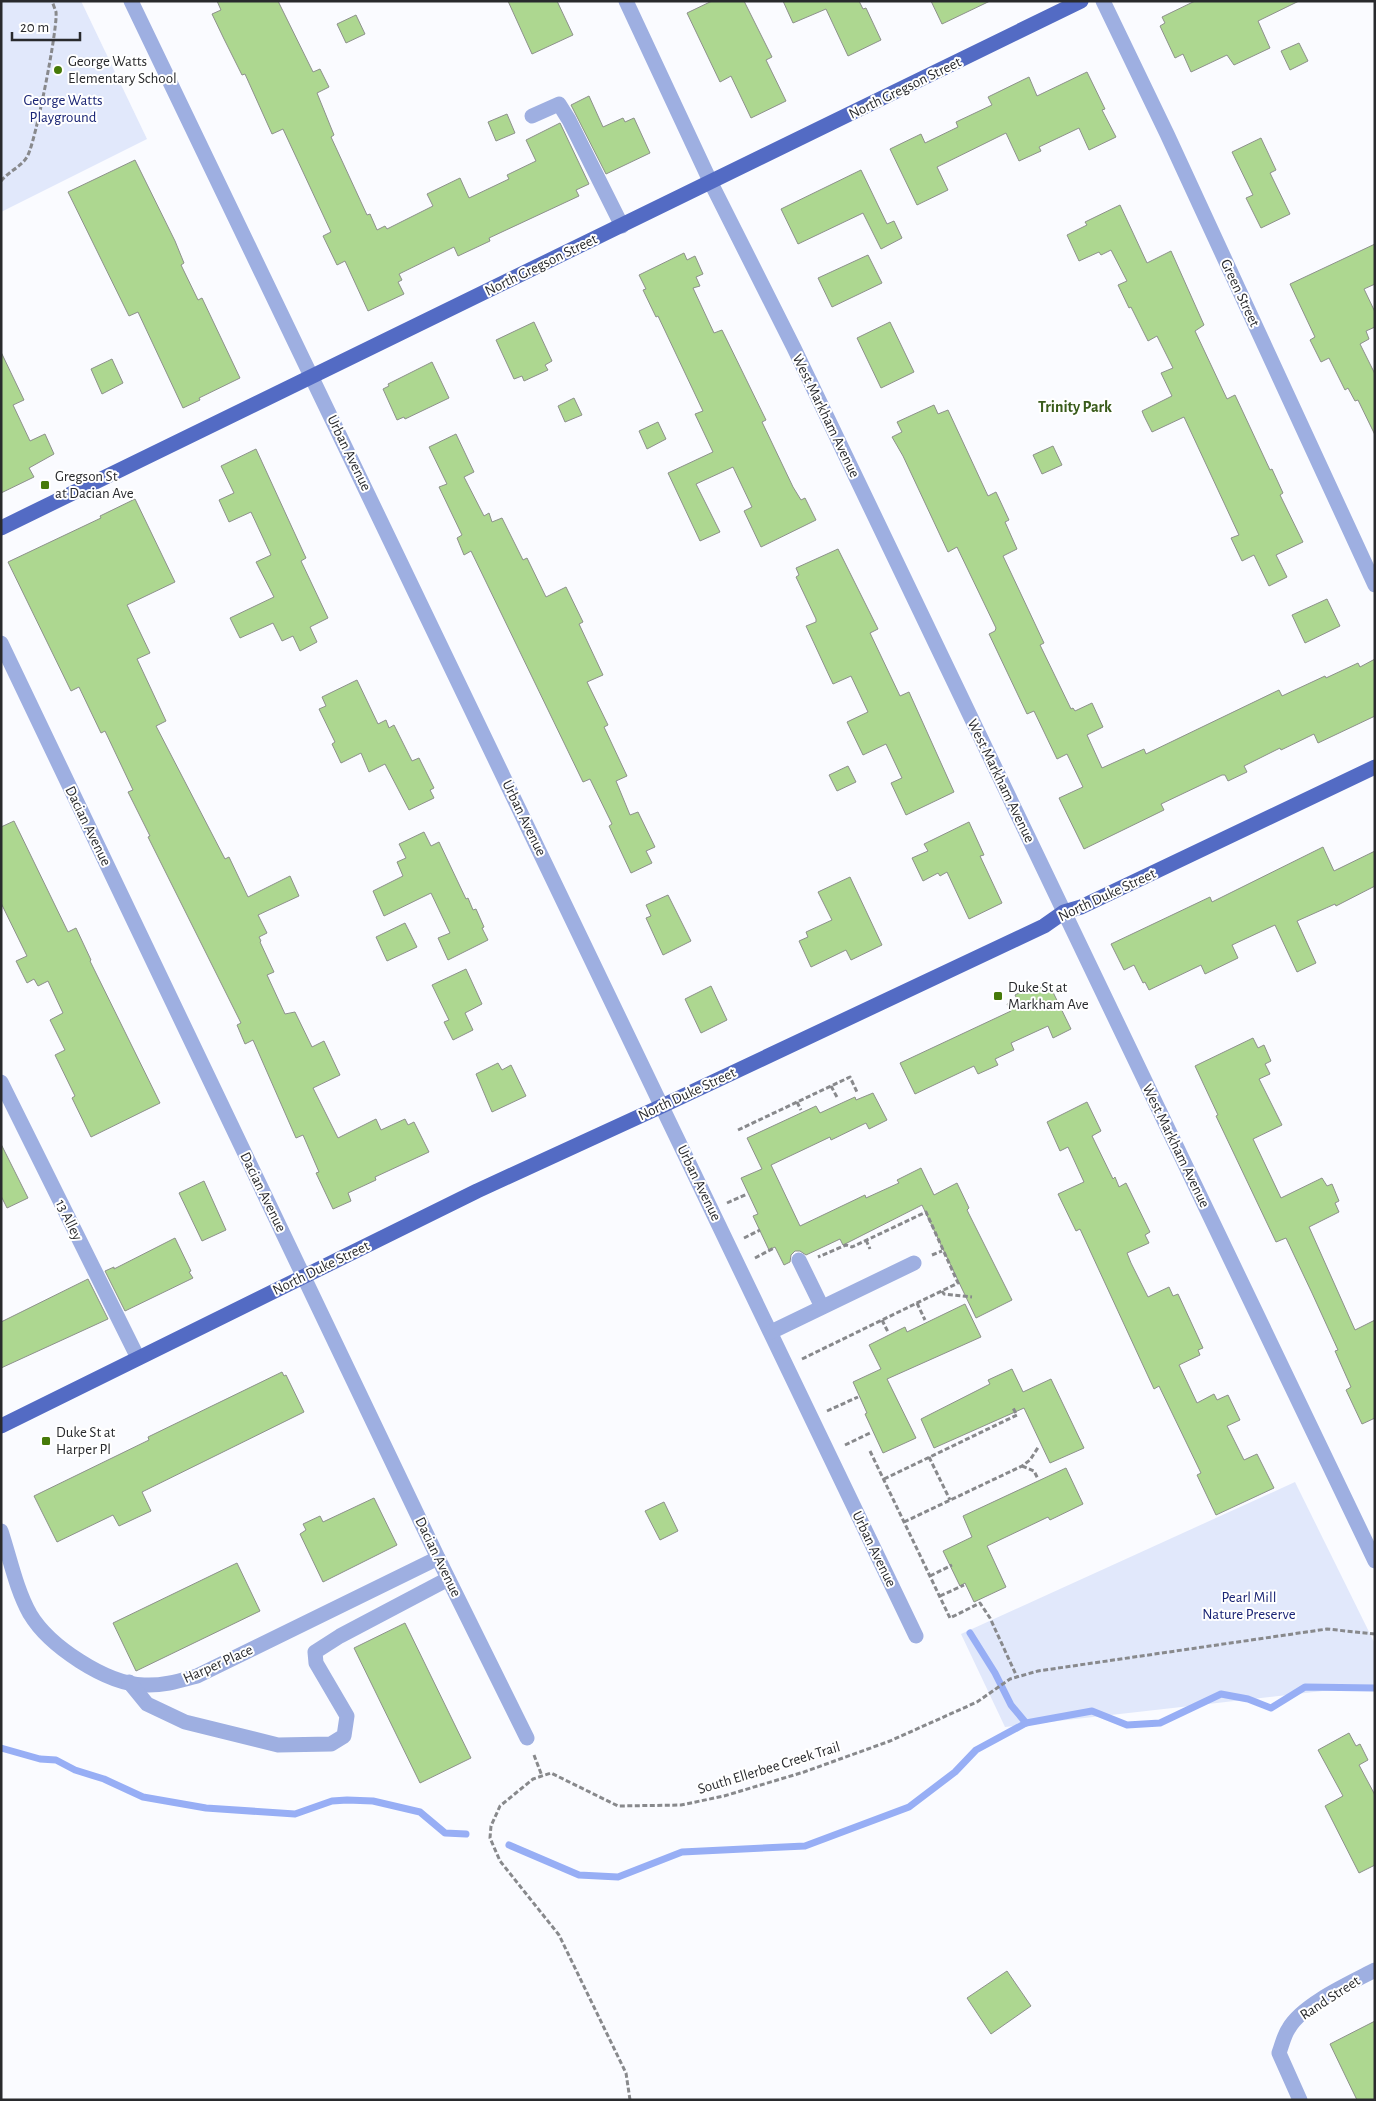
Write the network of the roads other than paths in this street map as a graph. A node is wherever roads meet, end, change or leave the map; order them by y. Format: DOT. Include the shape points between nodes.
graph roads {
  1 [pos="132,1"];
  2 [pos="626,1"];
  3 [pos="1081,1"];
  4 [pos="1103,1"];
  5 [pos="532,116"];
  6 [pos="711,183"];
  7 [pos="622,226"];
  8 [pos="310,377"];
  9 [pos="1,528"];
  10 [pos="1375,585"];
  11 [pos="1,643"];
  12 [pos="1375,768"];
  13 [pos="1064,912"];
  14 [pos="1,1082"];
  15 [pos="662,1106"];
  16 [pos="805,1260"];
  17 [pos="914,1263"];
  18 [pos="303,1276"];
  19 [pos="822,1307"];
  20 [pos="770,1332"];
  21 [pos="138,1358"];
  22 [pos="1,1426"];
  23 [pos="1,1531"];
  24 [pos="438,1558"];
  25 [pos="1375,1562"];
  26 [pos="448,1579"];
  27 [pos="916,1636"];
  28 [pos="129,1682"];
  29 [pos="528,1738"];
  30 [pos="1375,1970"];
  31 [pos="1300,2100"];
  1 -- 8 [label="street, Urban Avenue"];
  2 -- 6 [label="street, West Markham Avenue"];
  3 -- 6 [label="main road, North Gregson Street"];
  4 -- 10 [label="street, Green Street"];
  5 -- 7 [label="street" via="558,104 570,120"];
  6 -- 7 [label="main road, North Gregson Street"];
  6 -- 13 [label="street, West Markham Avenue" via="794,348"];
  7 -- 8 [label="main road, North Gregson Street"];
  8 -- 9 [label="main road, North Gregson Street"];
  8 -- 15 [label="street, Urban Avenue"];
  11 -- 18 [label="street, Dacian Avenue"];
  12 -- 13 [label="main road, North Duke Street" via="1081,907"];
  13 -- 15 [label="main road, North Duke Street" via="1044,926"];
  13 -- 25 [label="street, West Markham Avenue"];
  14 -- 21 [label="street, 13 Alley"];
  15 -- 18 [label="main road, North Duke Street"];
  15 -- 20 [label="street, Urban Avenue"];
  16 -- 19 [label="street"];
  17 -- 19 [label="street"];
  18 -- 21 [label="main road, North Duke Street"];
  18 -- 24 [label="street, Dacian Avenue"];
  19 -- 20 [label="street"];
  20 -- 27 [label="street, Urban Avenue"];
  21 -- 22 [label="main road, North Duke Street"];
  23 -- 28 [label="street, Harper Place" via="24,1601 37,1624 54,1642 84,1664"];
  24 -- 26 [label="street, Dacian Avenue"];
  24 -- 28 [label="street, Harper Place" via="197,1676 172,1684"];
  26 -- 28 [label="street" via="315,1652 316,1662 347,1716 344,1736 331,1744 278,1745 185,1722 147,1704"];
  26 -- 29 [label="street, Dacian Avenue"];
  30 -- 31 [label="street, Rand Street" via="1331,1993 1300,2014 1288,2028 1279,2053"];
}
